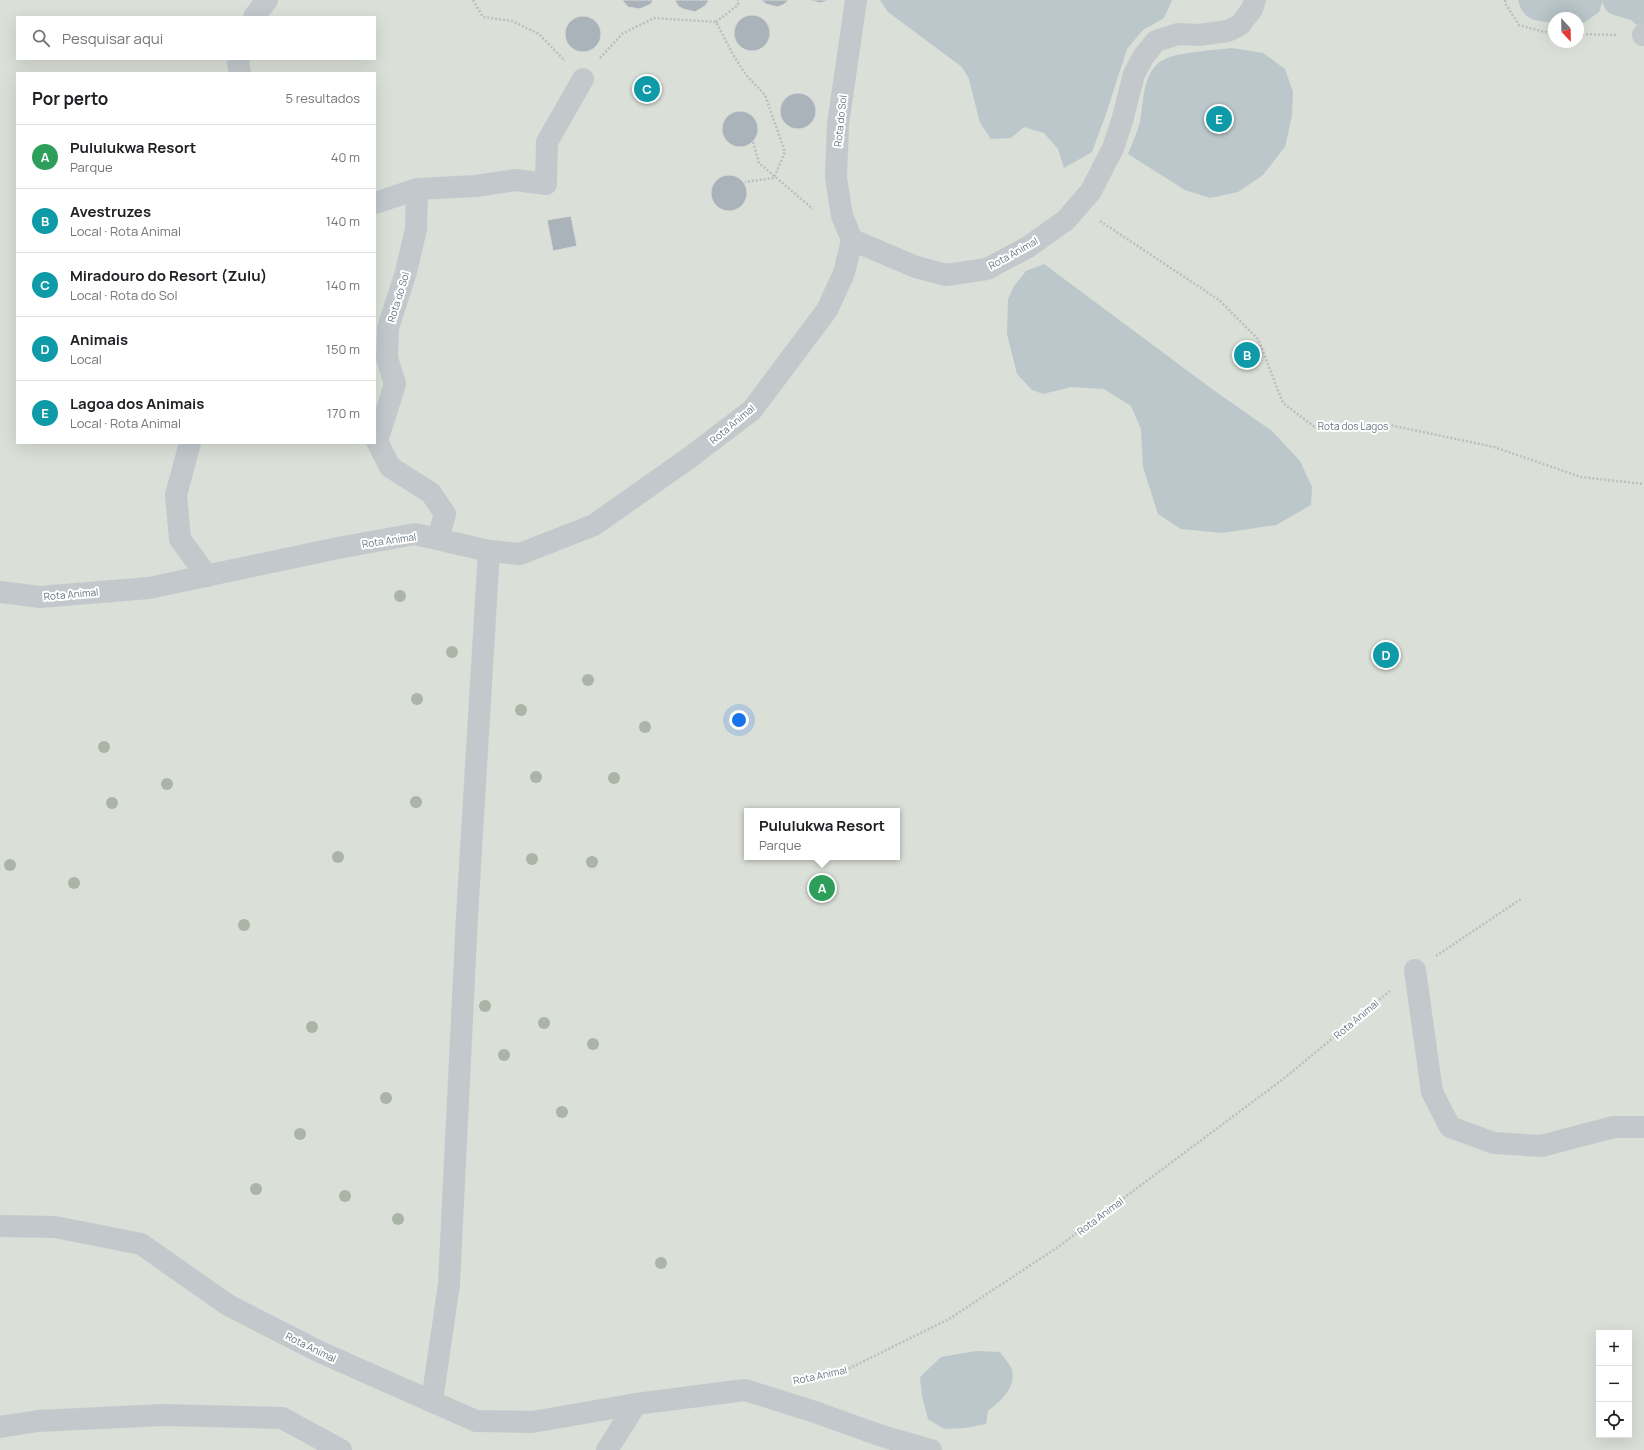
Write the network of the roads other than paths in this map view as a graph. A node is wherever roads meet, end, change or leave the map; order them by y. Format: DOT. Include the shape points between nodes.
graph roads {
  1 [pos="266,0"];
  2 [pos="856,0"];
  3 [pos="1255,0"];
  4 [pos="255,16"];
  5 [pos="239,60"];
  6 [pos="240,72"];
  7 [pos="583,79"];
  8 [pos="417,189"];
  9 [pos="376,203"];
  10 [pos="852,240"];
  11 [pos="190,444"];
  12 [pos="438,539"];
  13 [pos="489,551"];
  14 [pos="207,576"];
  15 [pos="0,592"];
  16 [pos="1415,970"];
  17 [pos="1644,1127"];
  18 [pos="0,1226"];
  19 [pos="432,1401"];
  20 [pos="636,1404"];
  21 [pos="0,1427"];
  22 [pos="341,1450"];
  23 [pos="607,1450"];
  24 [pos="931,1450"];
  1 -- 4 [label="street"];
  2 -- 10 [label="street, Rota do Sol" via="838,124 836,178 842,216"];
  3 -- 10 [label="street, Rota Animal" via="1252,9 1240,25 1228,31 1199,35 1178,34 1156,41 1134,74 1113,148 1091,191 1066,220 1028,247 987,269 946,275 916,267"];
  5 -- 6 [label="street"];
  7 -- 8 [label="street" via="547,142 546,184 516,180 476,186"];
  8 -- 9 [label="street"];
  8 -- 12 [label="street, Rota do Sol" via="416,229 406,272 388,328 387,358 395,384 377,441 390,467 431,493 446,514"];
  10 -- 13 [label="street, Rota Animal" via="844,273 827,310 752,410 690,458 594,525 520,554"];
  11 -- 14 [label="street" via="176,495 180,539"];
  12 -- 13 [label="street, Rota Animal"];
  12 -- 14 [label="street, Rota Animal" via="415,534"];
  13 -- 19 [label="street" via="449,1284"];
  14 -- 15 [label="street, Rota Animal" via="149,588 40,597"];
  16 -- 17 [label="street" via="1432,1092 1450,1127 1494,1143 1541,1146 1614,1127"];
  18 -- 19 [label="street, Rota Animal" via="55,1227 141,1244 228,1305 320,1352"];
  19 -- 20 [label="street, Rota Animal" via="476,1421 532,1422"];
  20 -- 23 [label="street"];
  20 -- 24 [label="street, Rota Animal" via="745,1390"];
  21 -- 22 [label="street" via="38,1421 163,1415 282,1418"];
}
